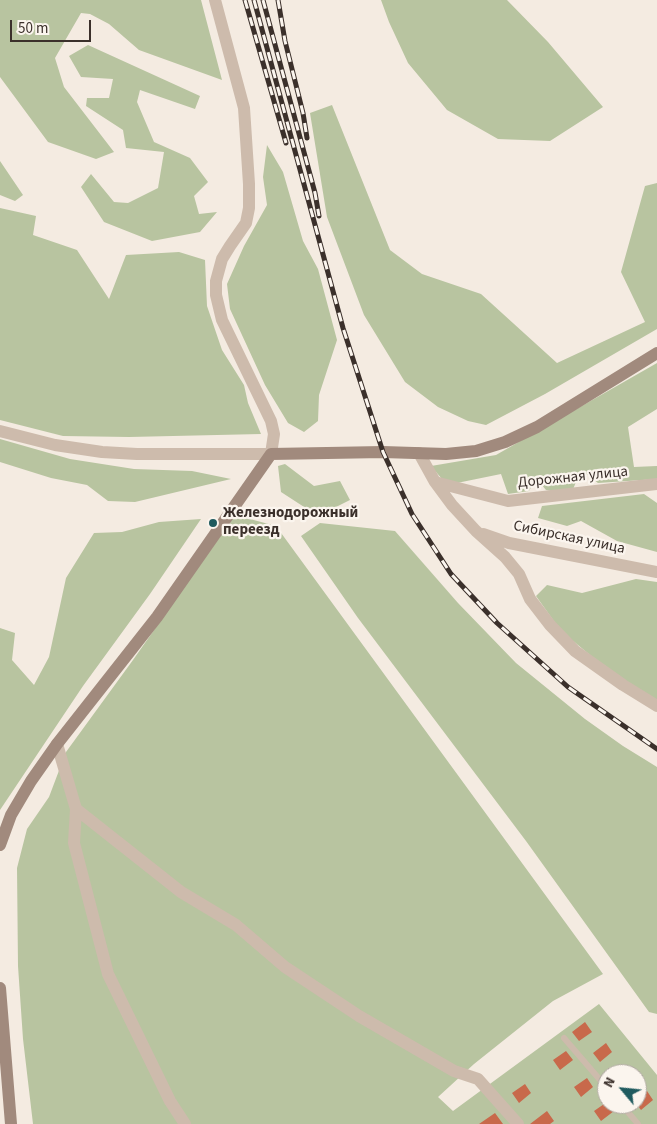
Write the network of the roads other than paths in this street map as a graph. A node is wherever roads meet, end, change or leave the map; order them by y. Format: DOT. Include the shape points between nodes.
graph roads {
  1 [pos="216,0"];
  2 [pos="657,353"];
  3 [pos="0,431"];
  4 [pos="419,453"];
  5 [pos="271,454"];
  6 [pos="435,482"];
  7 [pos="657,484"];
  8 [pos="476,531"];
  9 [pos="657,572"];
  10 [pos="657,706"];
  11 [pos="57,744"];
  12 [pos="76,809"];
  13 [pos="1,840"];
  14 [pos="0,988"];
  15 [pos="564,1038"];
  16 [pos="597,1076"];
  17 [pos="630,1114"];
  18 [pos="11,1124"];
  19 [pos="185,1124"];
  20 [pos="518,1124"];
  21 [pos="638,1124"];
  1 -- 5 [label="street" via="244,108 249,208 246,224 222,259 216,295 222,320 271,421 274,434"];
  2 -- 4 [label="main road" via="513,438 476,451"];
  3 -- 5 [label="street" via="55,445 102,452"];
  4 -- 5 [label="main road"];
  4 -- 6 [label="street"];
  5 -- 11 [label="main road" via="156,617"];
  6 -- 7 [label="street, Дорожная улица" via="508,501"];
  6 -- 8 [label="street"];
  8 -- 9 [label="street, Сибирская улица" via="509,543"];
  8 -- 10 [label="street" via="505,557 530,599 575,651"];
  11 -- 12 [label="street"];
  11 -- 13 [label="main road" via="18,801"];
  12 -- 19 [label="street" via="74,842 108,974 170,1101"];
  12 -- 20 [label="street" via="182,892 236,925 285,967 454,1072 478,1079"];
  14 -- 18 [label="main road"];
  15 -- 16 [label="lane"];
  17 -- 21 [label="lane"];
}
